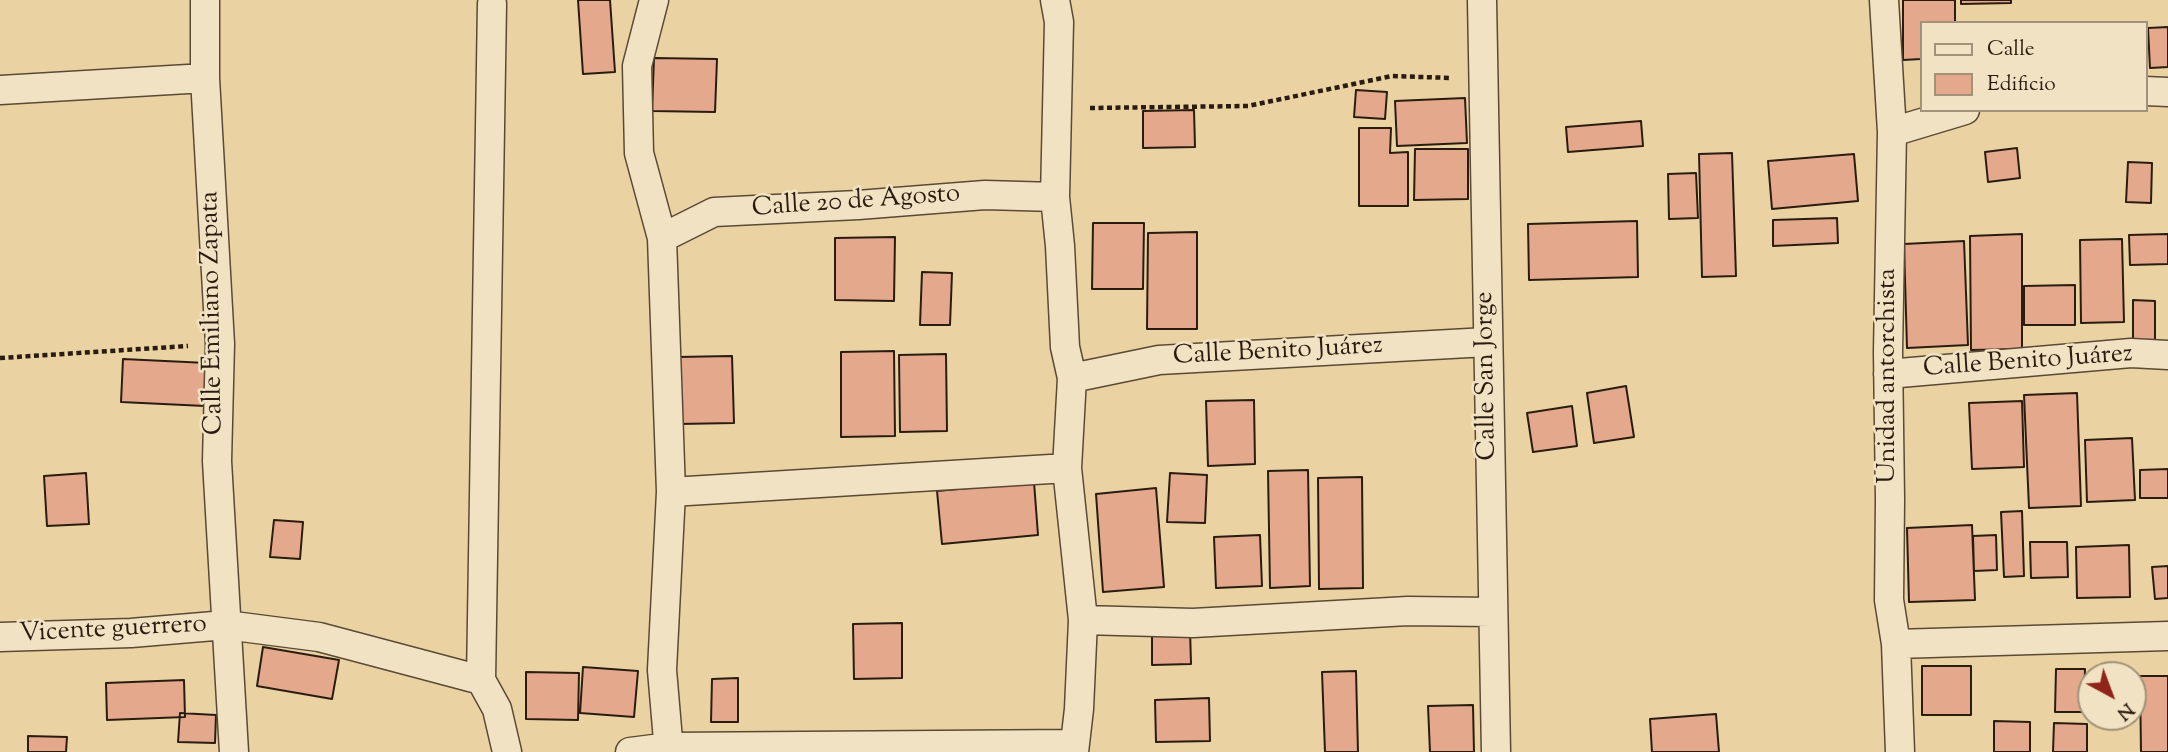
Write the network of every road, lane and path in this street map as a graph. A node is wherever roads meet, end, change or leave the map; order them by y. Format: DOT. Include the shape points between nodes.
graph roads {
  1 [pos="205,0"];
  2 [pos="654,0"];
  3 [pos="1055,0"];
  4 [pos="1482,0"];
  5 [pos="1884,0"];
  6 [pos="492,4"];
  7 [pos="205,78"];
  8 [pos="1485,79"];
  9 [pos="0,90"];
  10 [pos="2147,91"];
  11 [pos="2168,92"];
  12 [pos="1055,109"];
  13 [pos="1958,112"];
  14 [pos="1892,132"];
  15 [pos="1055,197"];
  16 [pos="662,238"];
  17 [pos="1487,342"];
  18 [pos="220,344"];
  19 [pos="2168,355"];
  20 [pos="0,358"];
  21 [pos="1888,374"];
  22 [pos="1072,378"];
  23 [pos="1067,468"];
  24 [pos="671,492"];
  25 [pos="1492,612"];
  26 [pos="1083,620"];
  27 [pos="226,625"];
  28 [pos="2168,636"];
  29 [pos="0,637"];
  30 [pos="1896,644"];
  31 [pos="481,680"];
  32 [pos="1074,748"];
  33 [pos="669,749"];
  34 [pos="234,752"];
  35 [pos="507,752"];
  36 [pos="630,752"];
  37 [pos="1496,752"];
  38 [pos="1900,752"];
  1 -- 7 [label="street, Calle Emiliano Zapata"];
  2 -- 16 [label="street" via="637,66 639,153"];
  3 -- 12 [label="street" via="1059,22"];
  4 -- 8 [label="street, Calle San Jorge"];
  5 -- 14 [label="street, Unidad antorchista"];
  6 -- 31 [label="street"];
  7 -- 9 [label="street"];
  7 -- 18 [label="street, Calle Emiliano Zapata"];
  8 -- 12 [label="path" via="1392,76 1248,106"];
  8 -- 17 [label="street, Calle San Jorge"];
  10 -- 11 [label="street"];
  12 -- 15 [label="street"];
  13 -- 14 [label="street"];
  14 -- 21 [label="street, Unidad antorchista"];
  15 -- 16 [label="street, Calle 20 de Agosto" via="985,195 714,212"];
  15 -- 22 [label="street" via="1065,347"];
  16 -- 24 [label="street"];
  17 -- 22 [label="street, Calle Benito Juárez" via="1159,360"];
  17 -- 25 [label="street, Calle San Jorge"];
  18 -- 20 [label="path"];
  18 -- 27 [label="street, Calle Emiliano Zapata" via="217,461"];
  19 -- 21 [label="street, Calle Benito Juárez" via="2131,353"];
  21 -- 30 [label="street, Unidad antorchista" via="1889,600"];
  22 -- 23 [label="street"];
  23 -- 24 [label="street"];
  23 -- 26 [label="street"];
  24 -- 33 [label="street" via="662,670"];
  25 -- 26 [label="street" via="1408,611 1193,623"];
  25 -- 37 [label="street, Calle San Jorge"];
  26 -- 32 [label="street"];
  27 -- 29 [label="street, Vicente guerrero"];
  27 -- 31 [label="street" via="319,637"];
  27 -- 34 [label="street, Vicente guerrero"];
  28 -- 30 [label="street"];
  30 -- 38 [label="street, Unidad antorchista"];
  31 -- 35 [label="street" via="497,709"];
  32 -- 33 [label="street"];
  33 -- 36 [label="street"];
}
